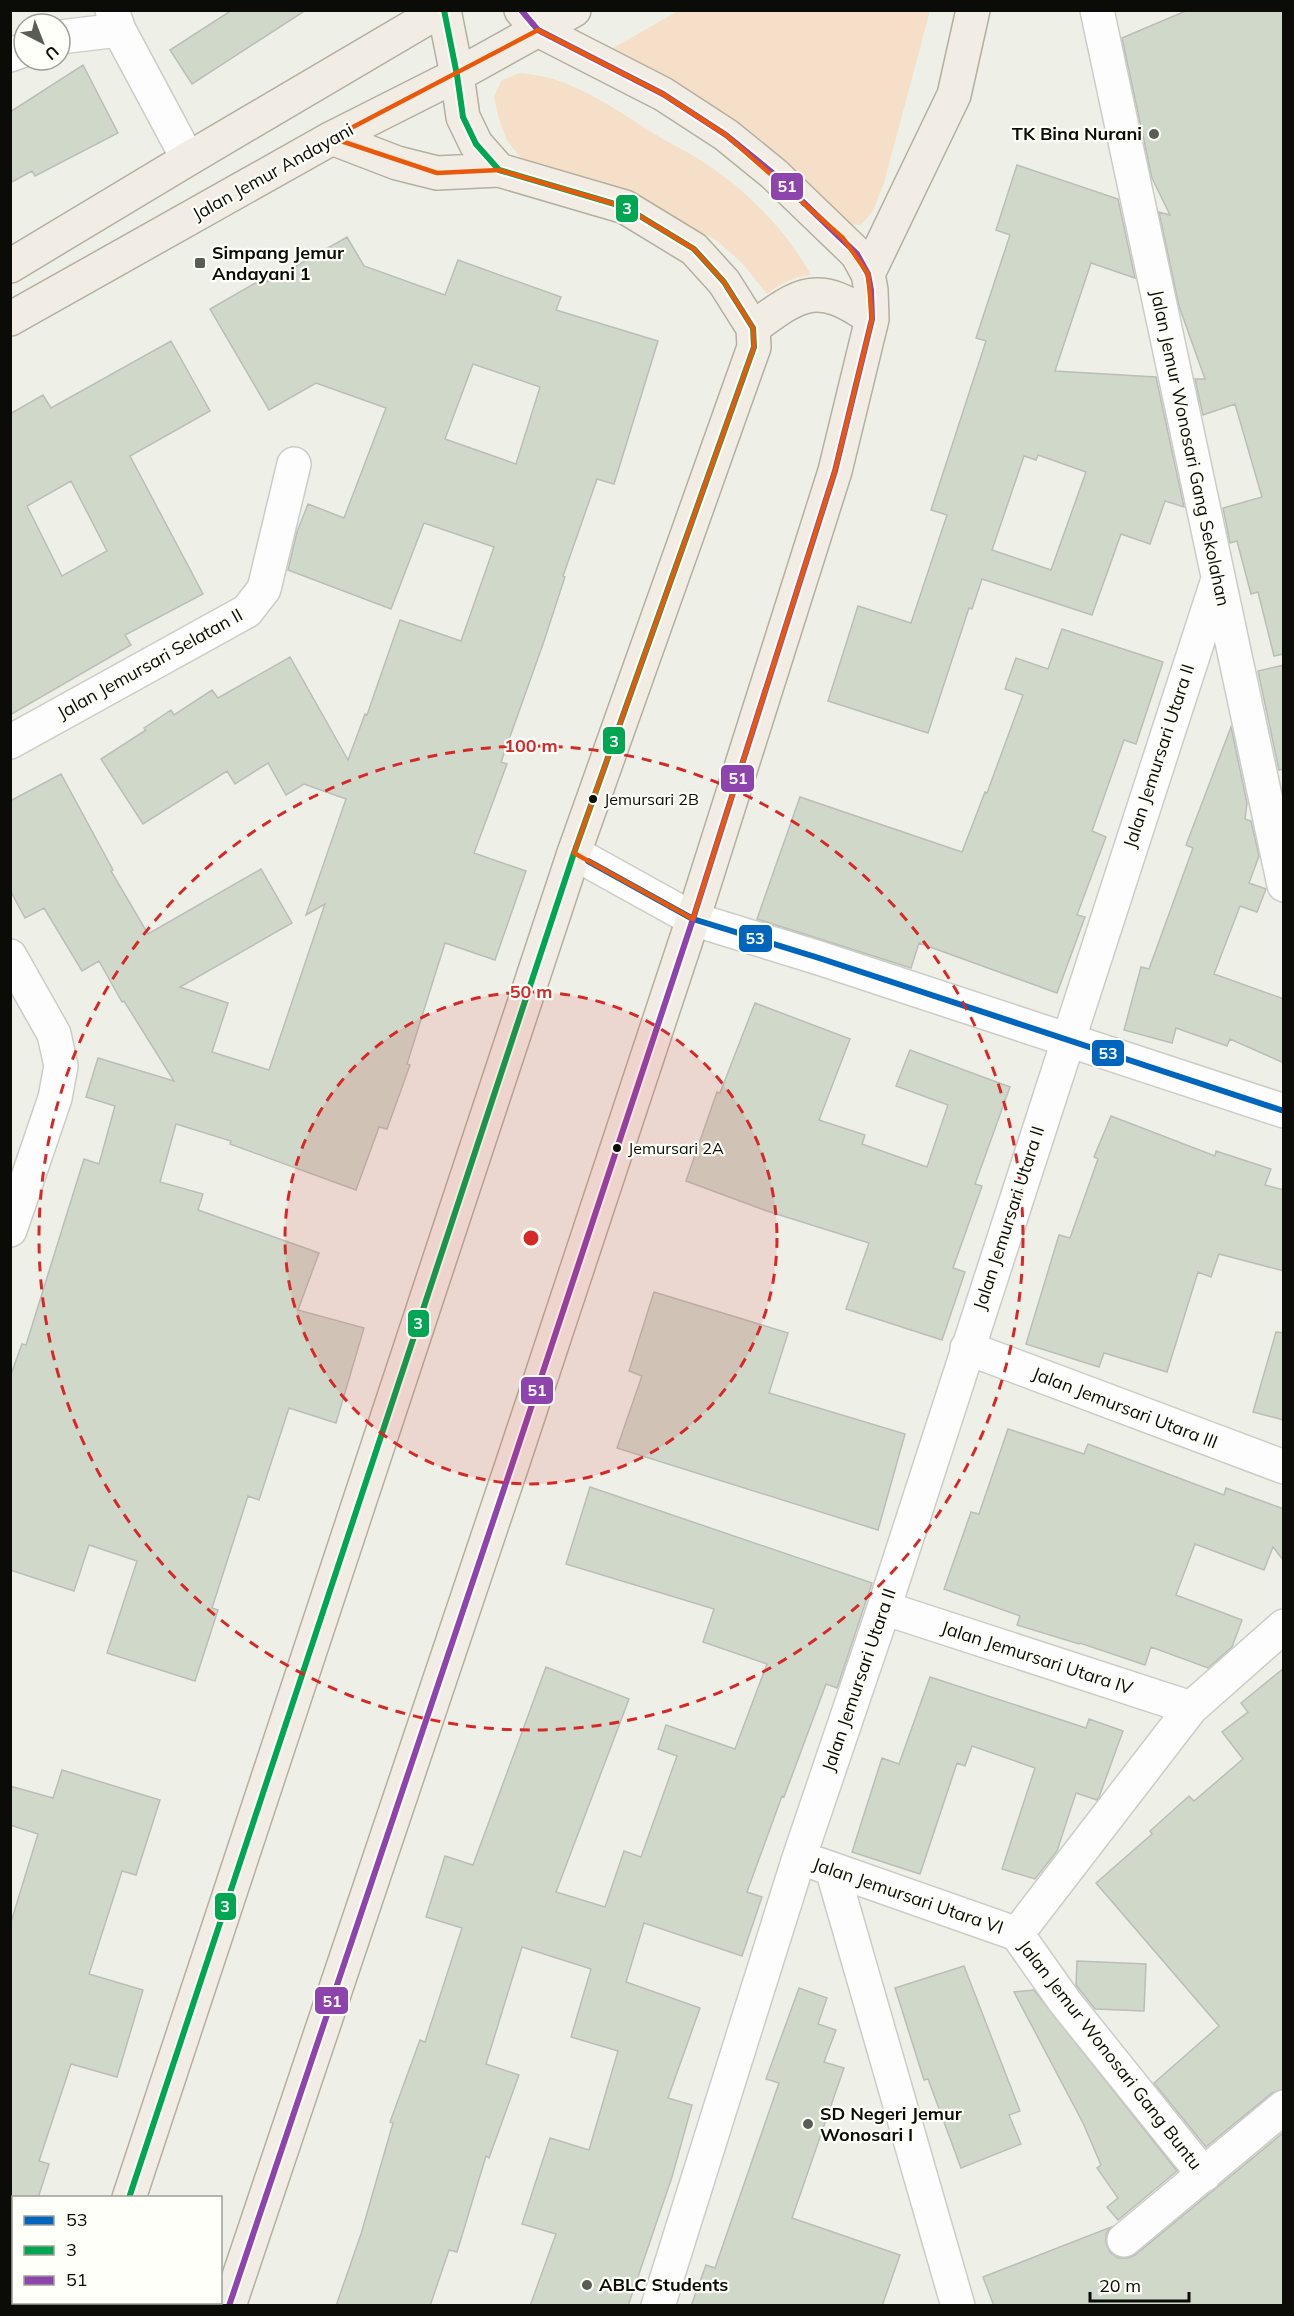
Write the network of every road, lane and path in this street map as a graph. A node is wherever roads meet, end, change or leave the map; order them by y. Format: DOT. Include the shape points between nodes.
graph roads {
  1 [pos="442,10"];
  2 [pos="574,10"];
  3 [pos="974,10"];
  4 [pos="1097,10"];
  5 [pos="115,20"];
  6 [pos="530,20"];
  7 [pos="72,33"];
  8 [pos="458,75"];
  9 [pos="332,138"];
  10 [pos="188,159"];
  11 [pos="499,170"];
  12 [pos="10,266"];
  13 [pos="868,274"];
  14 [pos="10,319"];
  15 [pos="872,319"];
  16 [pos="753,328"];
  17 [pos="294,464"];
  18 [pos="1218,579"];
  19 [pos="10,742"];
  20 [pos="574,853"];
  21 [pos="1284,885"];
  22 [pos="680,912"];
  23 [pos="10,957"];
  24 [pos="1067,1039"];
  25 [pos="1284,1111"];
  26 [pos="10,1230"];
  27 [pos="967,1348"];
  28 [pos="1284,1467"];
  29 [pos="884,1608"];
  30 [pos="1284,1626"];
  31 [pos="1191,1707"];
  32 [pos="799,1857"];
  33 [pos="832,1869"];
  34 [pos="1017,1935"];
  35 [pos="1284,2108"];
  36 [pos="1204,2175"];
  37 [pos="130,2196"];
  38 [pos="1124,2240"];
  39 [pos="229,2306"];
  40 [pos="658,2306"];
  41 [pos="958,2306"];
  1 -- 8 [label="main road"];
  1 -- 10 [label="main road"];
  2 -- 6 [label="main road, Jalan Jemur Andayani"];
  3 -- 13 [label="main road" via="954,95"];
  4 -- 18 [label="street, Jalan Jemur Wonosari Gang Sekolahan"];
  5 -- 7 [label="street"];
  5 -- 10 [label="street"];
  6 -- 8 [label="main road, Jalan Jemur Andayani"];
  6 -- 13 [label="main road" via="663,94 726,135 843,238"];
  8 -- 9 [label="main road, Jalan Jemur Andayani"];
  8 -- 11 [label="main road" via="463,117 476,144"];
  9 -- 11 [label="main road" via="397,163 437,173"];
  9 -- 14 [label="main road, Jalan Jemur Andayani"];
  10 -- 12 [label="main road"];
  11 -- 16 [label="main road" via="625,207 694,249 724,282"];
  13 -- 15 [label="main road"];
  15 -- 16 [label="main road" via="833,296 811,295 776,311"];
  15 -- 22 [label="main road" via="835,471"];
  16 -- 20 [label="main road" via="754,346"];
  17 -- 19 [label="street, Jalan Jemursari Selatan II" via="264,589 247,611"];
  18 -- 21 [label="street, Jalan Jemur Wonosari Gang Sekolahan"];
  18 -- 24 [label="street, Jalan Jemursari Utara II"];
  20 -- 22 [label="street"];
  20 -- 37 [label="main road"];
  22 -- 24 [label="street"];
  22 -- 39 [label="main road" via="513,1462"];
  23 -- 26 [label="street" via="54,1034 61,1066 55,1098"];
  24 -- 25 [label="street"];
  24 -- 27 [label="street, Jalan Jemursari Utara II"];
  27 -- 28 [label="street, Jalan Jemursari Utara III"];
  27 -- 29 [label="street, Jalan Jemursari Utara II"];
  29 -- 31 [label="street, Jalan Jemursari Utara IV"];
  29 -- 32 [label="street, Jalan Jemursari Utara II"];
  30 -- 31 [label="street"];
  31 -- 34 [label="street"];
  32 -- 33 [label="street, Jalan Jemursari Utara VI"];
  32 -- 40 [label="street, Jalan Jemursari Utara II"];
  33 -- 34 [label="street, Jalan Jemursari Utara VI"];
  33 -- 41 [label="street"];
  34 -- 36 [label="street, Jalan Jemur Wonosari Gang Buntu" via="1065,2002"];
  35 -- 36 [label="street, Jalan Jemur Wonosari Gang Buntu"];
  36 -- 38 [label="street, Jalan Jemur Wonosari Gang Buntu"];
}
